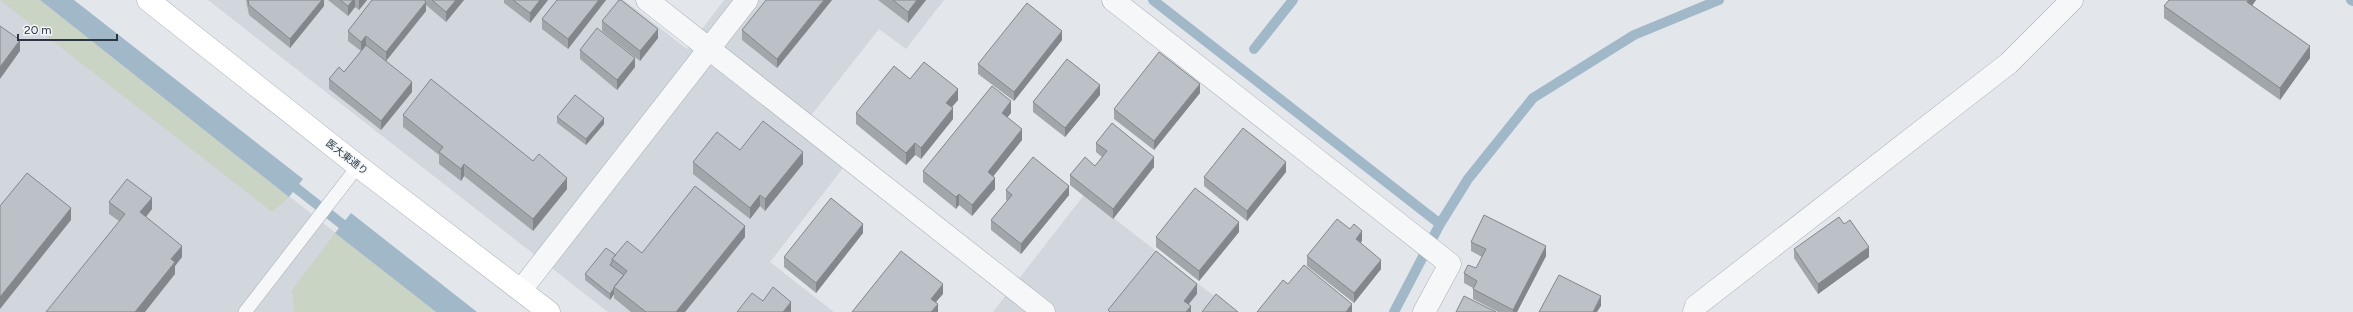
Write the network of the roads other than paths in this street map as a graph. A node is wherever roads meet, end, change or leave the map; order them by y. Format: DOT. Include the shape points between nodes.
graph roads {
  1 [pos="148,0"];
  2 [pos="647,0"];
  3 [pos="747,0"];
  4 [pos="1113,0"];
  5 [pos="2072,0"];
  6 [pos="709,49"];
  7 [pos="358,166"];
  8 [pos="521,290"];
  9 [pos="245,312"];
  10 [pos="549,312"];
  11 [pos="1044,312"];
  12 [pos="1424,312"];
  13 [pos="1694,312"];
  1 -- 7 [label="street, 医大東通り"];
  2 -- 6 [label="street"];
  3 -- 6 [label="street"];
  4 -- 12 [label="street" via="1450,264"];
  5 -- 13 [label="street" via="2008,63 1696,306"];
  6 -- 8 [label="street"];
  6 -- 11 [label="street"];
  7 -- 8 [label="street, 医大東通り"];
  7 -- 9 [label="lane"];
  8 -- 10 [label="street, 医大東通り"];
}
